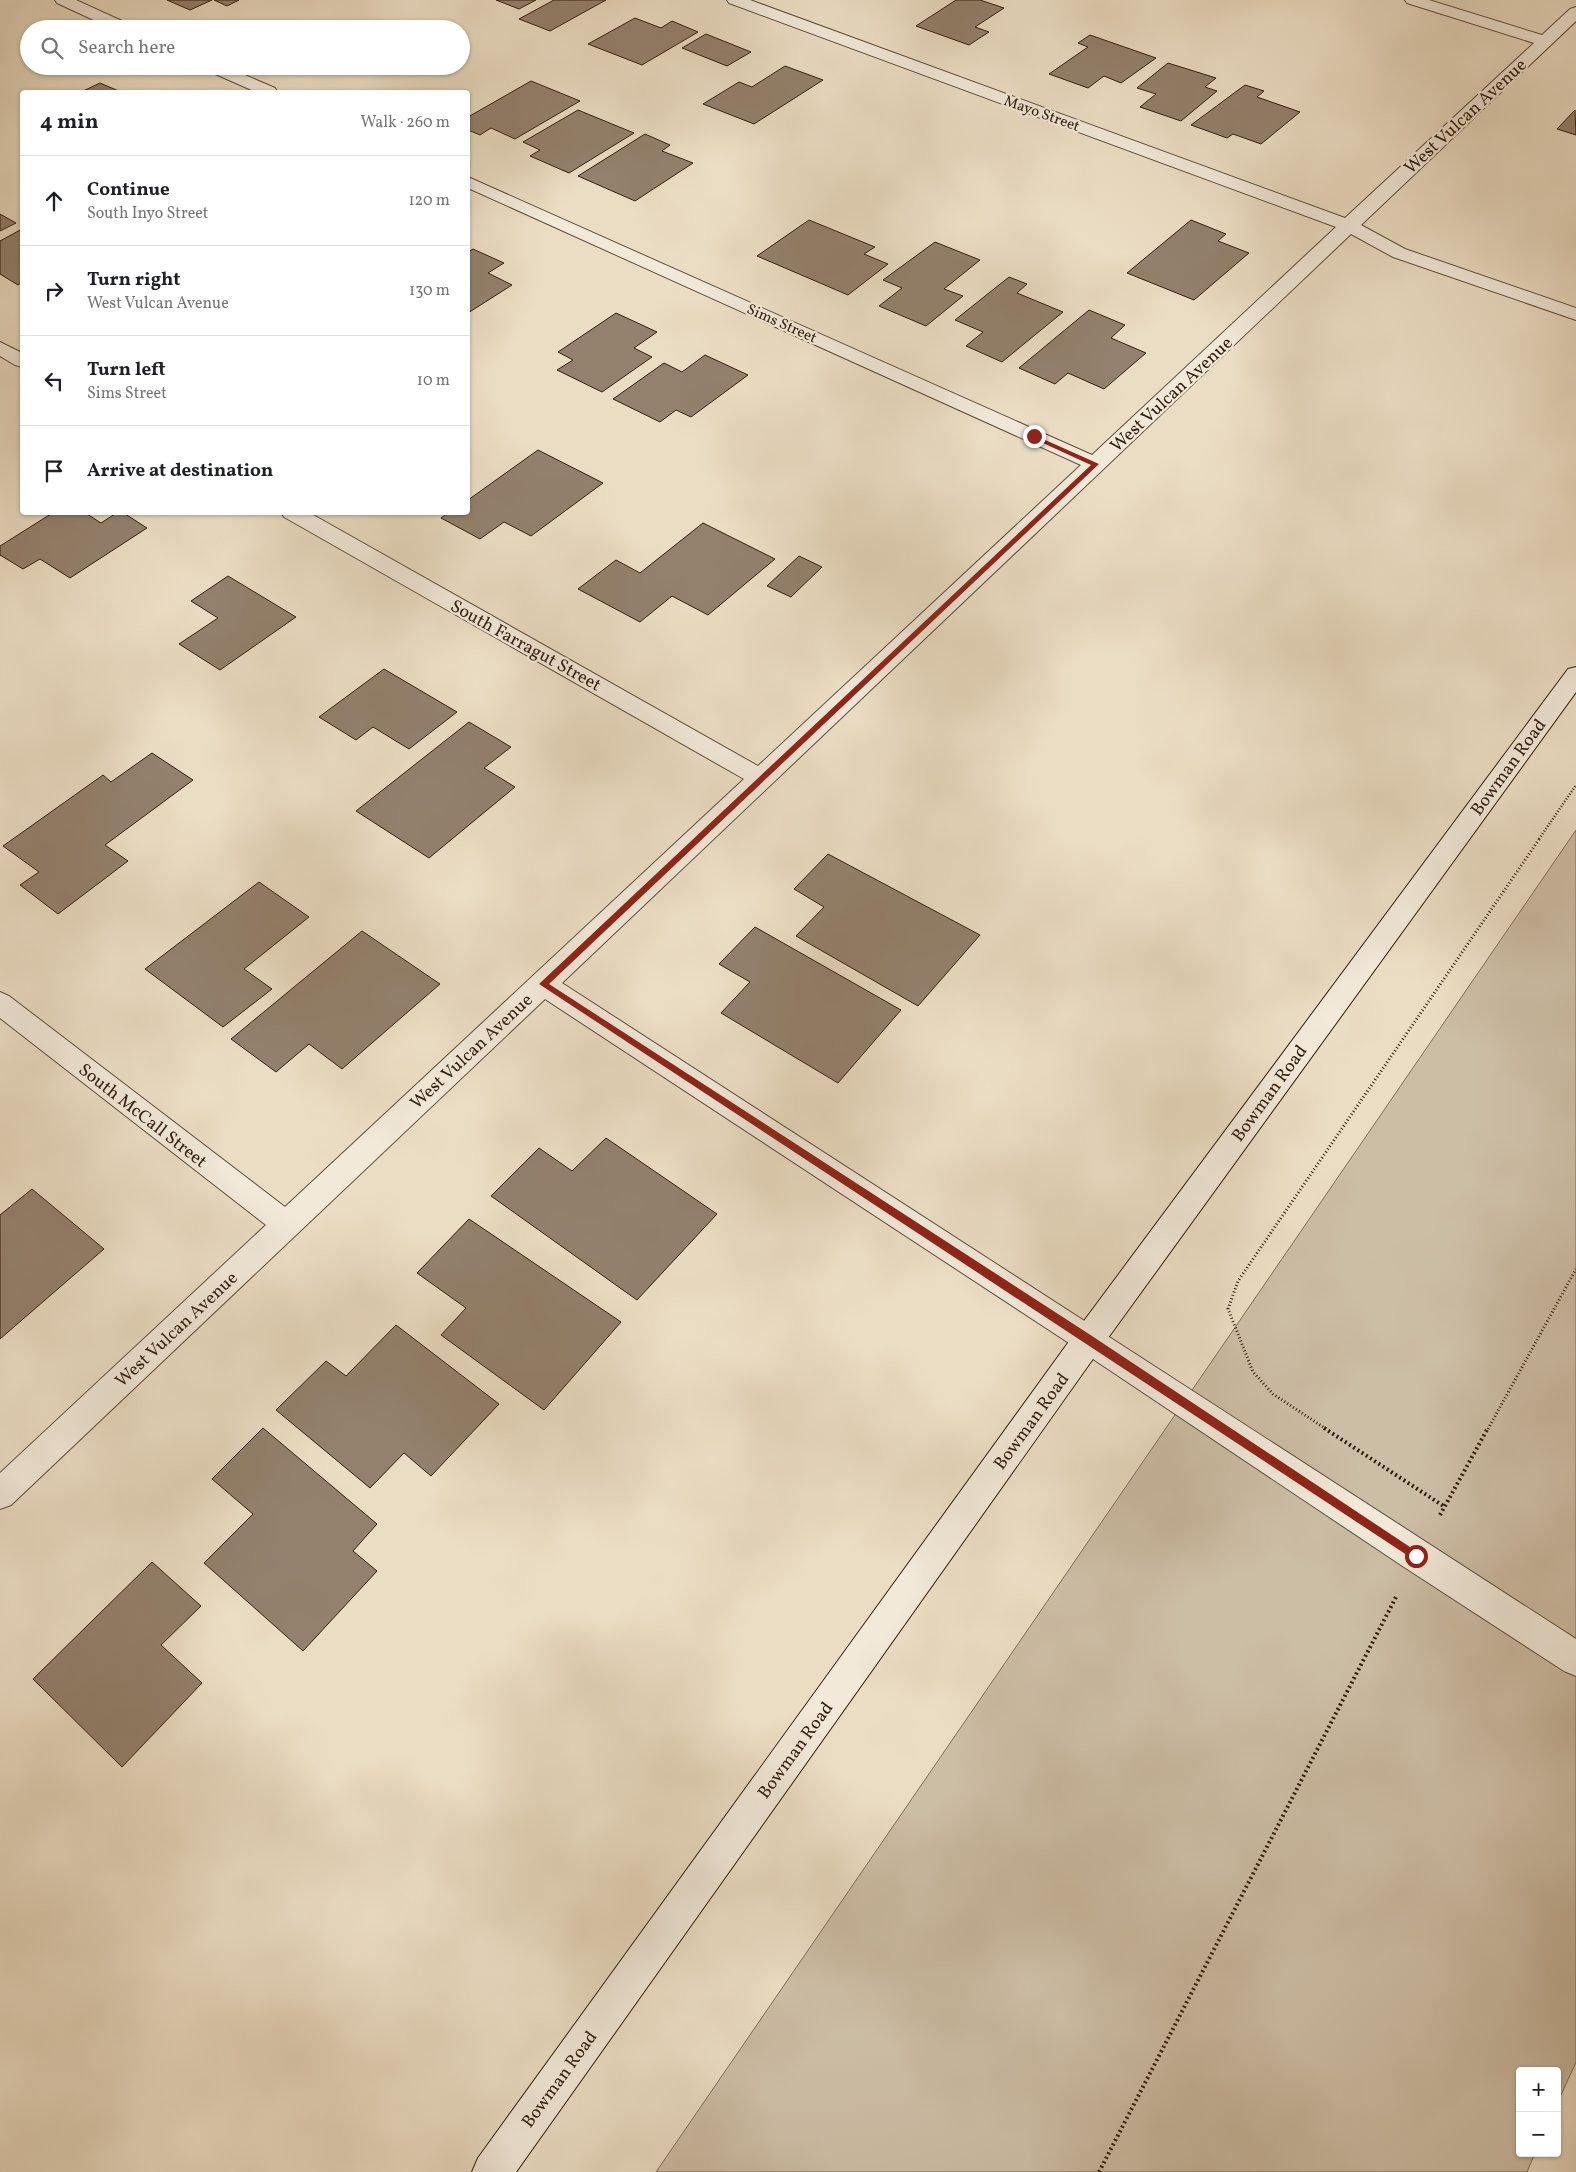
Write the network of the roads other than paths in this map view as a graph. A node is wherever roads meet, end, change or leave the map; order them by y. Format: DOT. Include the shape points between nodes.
graph roads {
  1 [pos="63,0"];
  2 [pos="735,0"];
  3 [pos="1413,0"];
  4 [pos="1576,12"];
  5 [pos="107,20"];
  6 [pos="1544,41"];
  7 [pos="230,75"];
  8 [pos="264,90"];
  9 [pos="470,183"];
  10 [pos="1349,226"];
  11 [pos="1576,314"];
  12 [pos="0,348"];
  13 [pos="20,359"];
  14 [pos="1096,464"];
  15 [pos="296,515"];
  16 [pos="1576,675"];
  17 [pos="762,778"];
  18 [pos="543,984"];
  19 [pos="0,1004"];
  20 [pos="287,1224"];
  21 [pos="1089,1339"];
  22 [pos="0,1494"];
  23 [pos="1576,1659"];
  24 [pos="492,2172"];
  1 -- 5 [label="street"];
  2 -- 10 [label="street, Mayo Street"];
  3 -- 6 [label="street"];
  4 -- 6 [label="street, West Vulcan Avenue"];
  6 -- 10 [label="street, West Vulcan Avenue"];
  7 -- 8 [label="street"];
  9 -- 14 [label="street, Sims Street"];
  10 -- 11 [label="street, Mayo Street" via="1399,253"];
  10 -- 14 [label="street, West Vulcan Avenue"];
  12 -- 13 [label="street"];
  14 -- 17 [label="street, West Vulcan Avenue"];
  15 -- 17 [label="street, South Farragut Street"];
  16 -- 21 [label="street, Bowman Road"];
  17 -- 18 [label="street, West Vulcan Avenue"];
  18 -- 20 [label="street, West Vulcan Avenue"];
  18 -- 21 [label="street"];
  19 -- 20 [label="street, South McCall Street"];
  20 -- 22 [label="street, West Vulcan Avenue"];
  21 -- 23 [label="street"];
  21 -- 24 [label="street, Bowman Road"];
}
